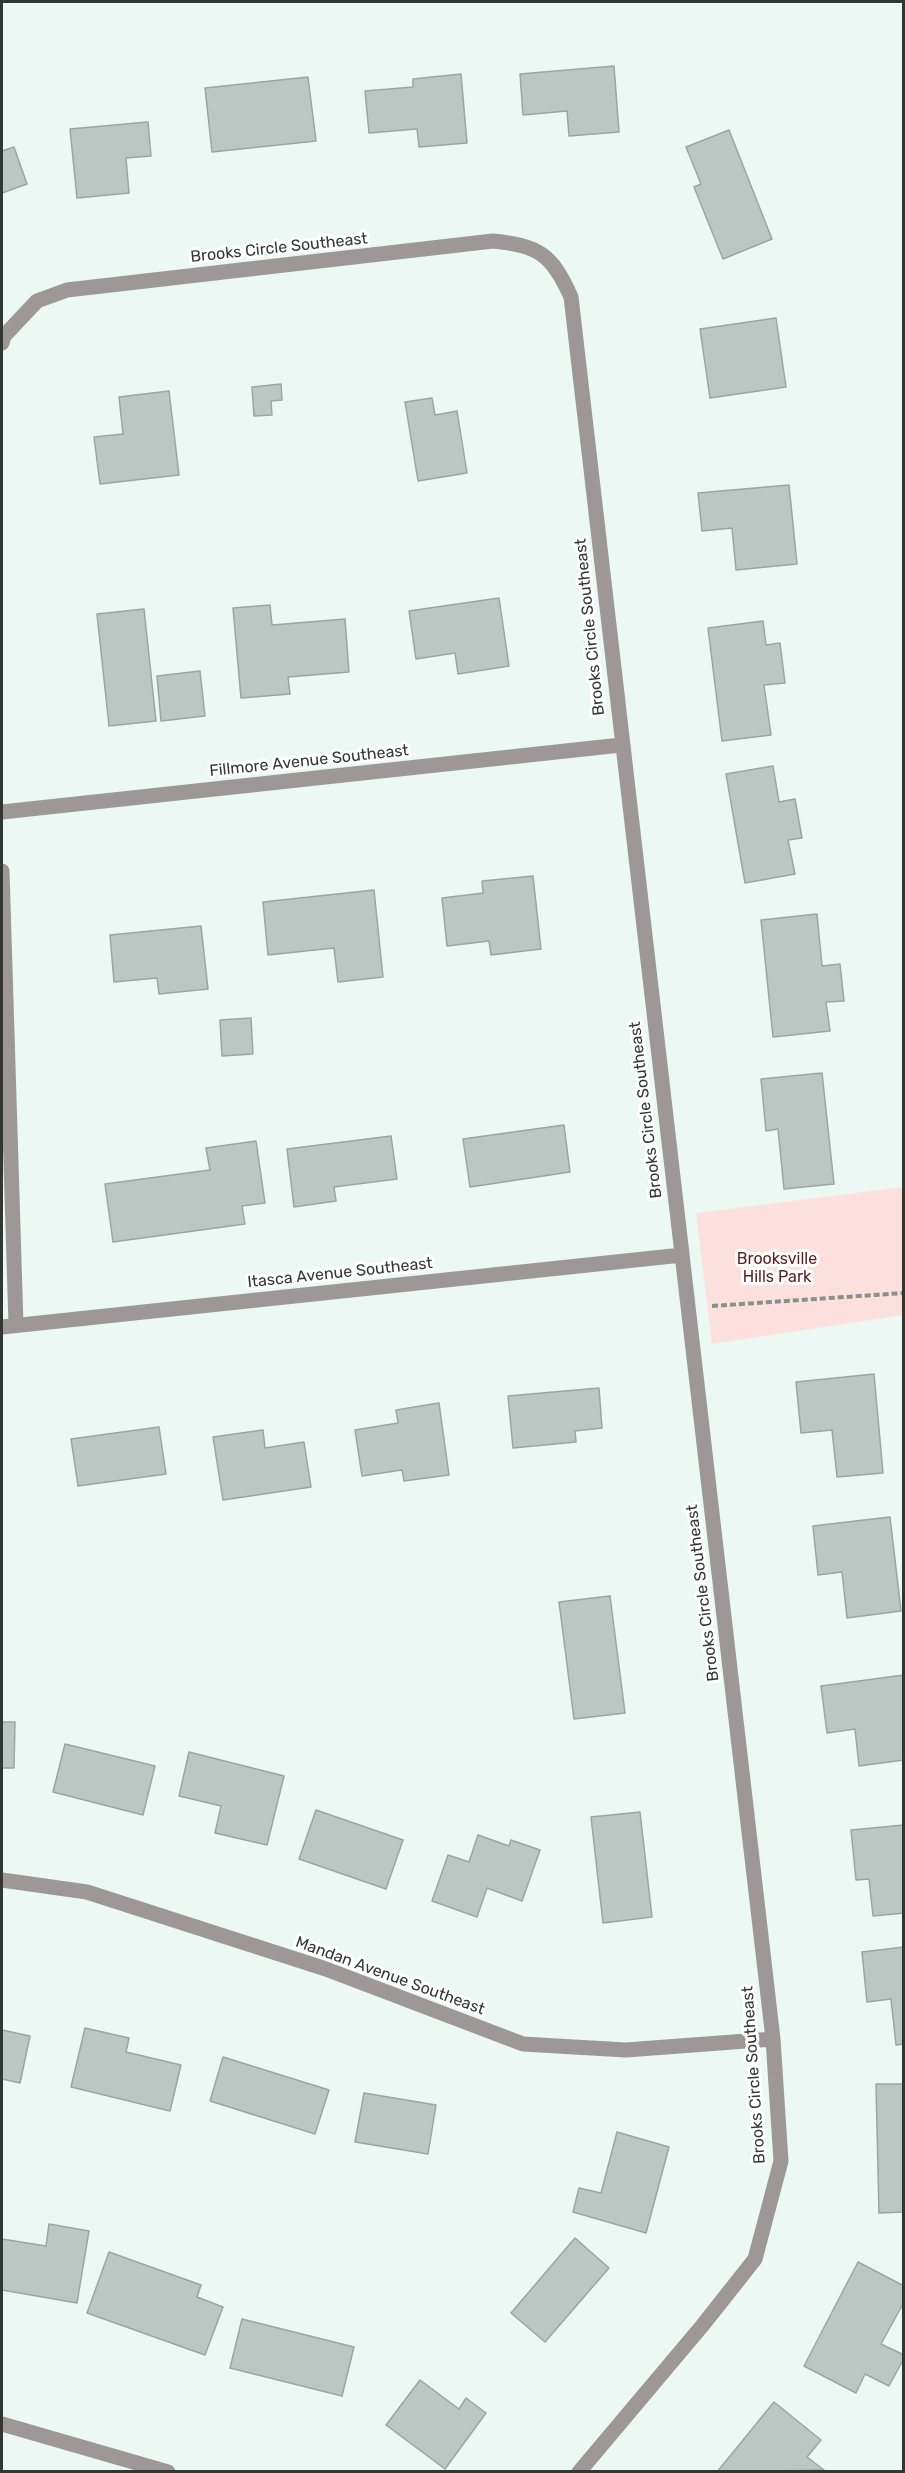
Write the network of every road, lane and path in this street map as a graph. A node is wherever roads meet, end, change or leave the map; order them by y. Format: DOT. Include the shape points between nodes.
graph roads {
  1 [pos="2,344"];
  2 [pos="621,745"];
  3 [pos="2,812"];
  4 [pos="2,871"];
  5 [pos="682,1255"];
  6 [pos="903,1293"];
  7 [pos="687,1307"];
  8 [pos="9,1326"];
  9 [pos="2,1880"];
  10 [pos="773,2039"];
  11 [pos="2,2424"];
  12 [pos="168,2472"];
  13 [pos="579,2472"];
  1 -- 2 [label="street, Brooks Circle Southeast" via="4,336 37,301 67,290 493,241 519,244 542,253 560,272 571,297"];
  2 -- 3 [label="street, Fillmore Avenue Southeast"];
  2 -- 5 [label="street, Brooks Circle Southeast"];
  4 -- 8 [label="street"];
  5 -- 7 [label="street, Brooks Circle Southeast"];
  5 -- 8 [label="street, Itasca Avenue Southeast"];
  6 -- 7 [label="path"];
  7 -- 10 [label="street, Brooks Circle Southeast"];
  9 -- 10 [label="street, Mandan Avenue Southeast" via="87,1892 326,1970 523,2044 626,2050"];
  10 -- 13 [label="street, Brooks Circle Southeast" via="781,2161 755,2259"];
  11 -- 12 [label="street"];
}
